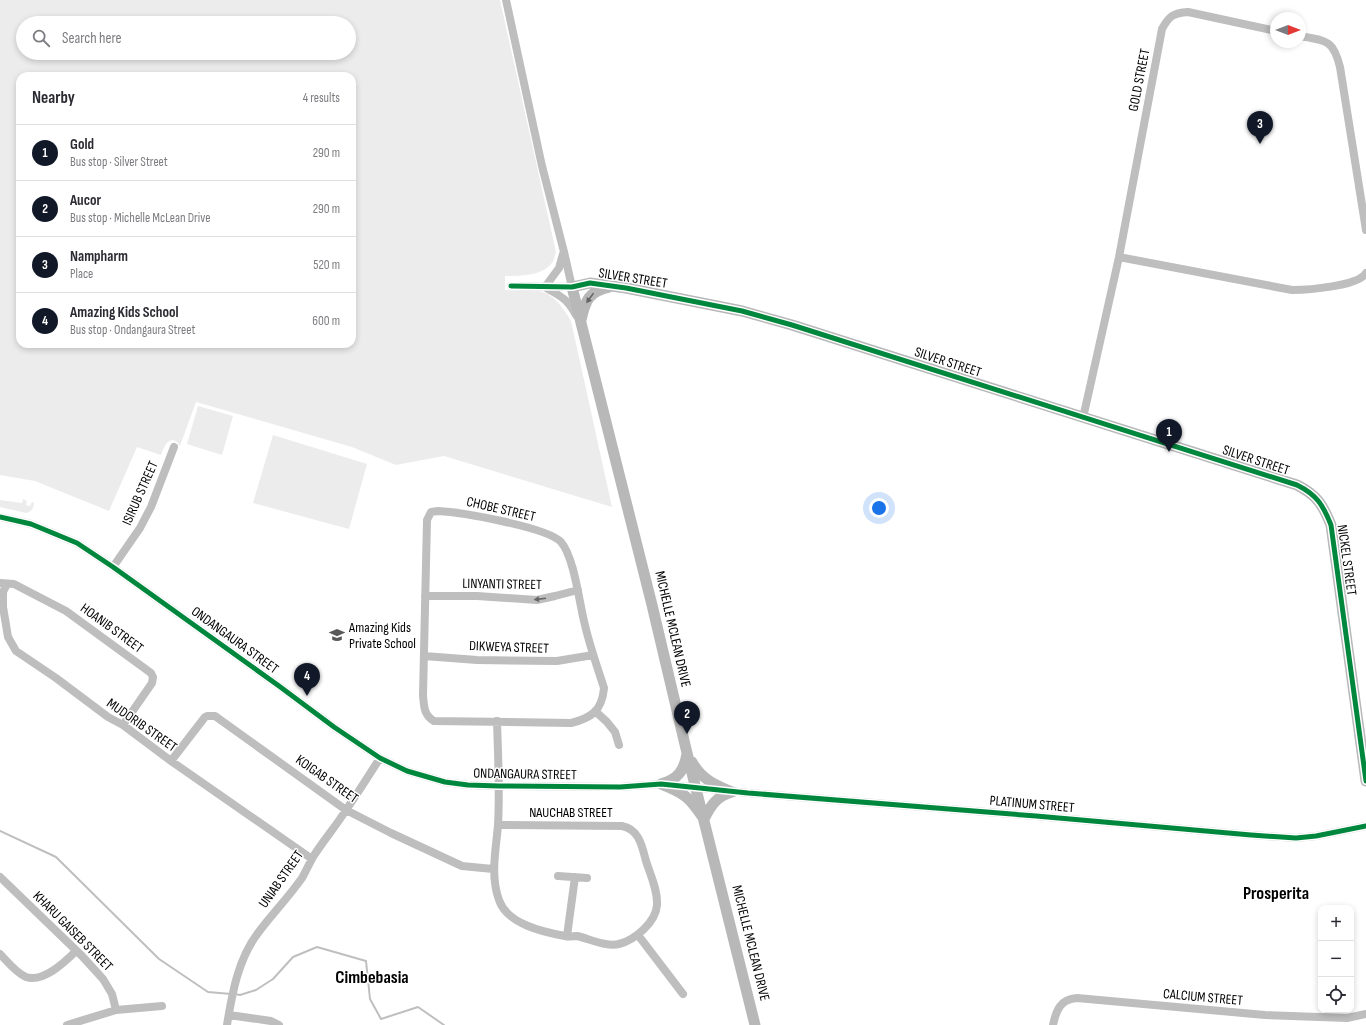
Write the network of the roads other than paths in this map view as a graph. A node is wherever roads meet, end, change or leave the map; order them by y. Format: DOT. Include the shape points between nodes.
graph roads {
  1 [pos="506,0"];
  2 [pos="1270,30"];
  3 [pos="1306,37"];
  4 [pos="1366,230"];
  5 [pos="564,252"];
  6 [pos="1119,257"];
  7 [pos="1366,272"];
  8 [pos="510,286"];
  9 [pos="545,287"];
  10 [pos="572,287"];
  11 [pos="611,287"];
  12 [pos="581,322"];
  13 [pos="1084,418"];
  14 [pos="174,447"];
  15 [pos="1310,492"];
  16 [pos="0,517"];
  17 [pos="113,567"];
  18 [pos="4,583"];
  19 [pos="578,590"];
  20 [pos="425,596"];
  21 [pos="593,655"];
  22 [pos="424,656"];
  23 [pos="595,711"];
  24 [pos="497,722"];
  25 [pos="123,725"];
  26 [pos="619,745"];
  27 [pos="687,753"];
  28 [pos="380,758"];
  29 [pos="171,761"];
  30 [pos="1366,782"];
  31 [pos="661,784"];
  32 [pos="499,786"];
  33 [pos="696,788"];
  34 [pos="732,792"];
  35 [pos="346,810"];
  36 [pos="704,819"];
  37 [pos="498,825"];
  38 [pos="1366,826"];
  39 [pos="312,859"];
  40 [pos="493,869"];
  41 [pos="558,876"];
  42 [pos="0,877"];
  43 [pos="575,877"];
  44 [pos="587,878"];
  45 [pos="638,935"];
  46 [pos="567,936"];
  47 [pos="76,951"];
  48 [pos="0,954"];
  49 [pos="683,994"];
  50 [pos="162,1006"];
  51 [pos="116,1010"];
  52 [pos="1366,1014"];
  53 [pos="228,1015"];
  54 [pos="67,1025"];
  55 [pos="227,1025"];
  56 [pos="279,1025"];
  57 [pos="755,1025"];
  58 [pos="1053,1025"];
  1 -- 5 [label="street" via="542,166"];
  2 -- 6 [label="street, GOLD STREET" via="1188,12 1178,13 1168,19 1162,29"];
  3 -- 4 [label="street" via="1324,41 1331,45 1336,53"];
  5 -- 9 [label="street" via="559,268"];
  5 -- 10 [label="street"];
  6 -- 7 [label="street" via="1292,290 1326,288 1354,281"];
  6 -- 13 [label="street, GOLD STREET"];
  8 -- 9 [label="street"];
  9 -- 10 [label="street"];
  9 -- 12 [label="street" via="564,298"];
  10 -- 11 [label="street, SILVER STREET" via="590,283"];
  10 -- 12 [label="street, MICHELLE MCLEAN DRIVE"];
  11 -- 12 [label="street, one-way" via="598,289 593,294 584,308"];
  11 -- 13 [label="street, SILVER STREET" via="742,311"];
  12 -- 27 [label="street, MICHELLE MCLEAN DRIVE"];
  13 -- 15 [label="street, SILVER STREET" via="1290,483"];
  14 -- 17 [label="street, ISIRUB STREET" via="146,518"];
  15 -- 30 [label="street, NICKEL STREET" via="1323,507 1331,525"];
  16 -- 17 [label="street, ONDANGAURA STREET" via="31,524 63,537"];
  17 -- 28 [label="street, ONDANGAURA STREET"];
  18 -- 25 [label="street, MUDORIB STREET" via="3,607 8,637 16,651"];
  18 -- 25 [label="street, HOANIB STREET" via="14,584 66,611 151,673 152,683"];
  19 -- 20 [label="street, LINYANTI STREET, one-way" via="537,600"];
  19 -- 20 [label="street, CHOBE STREET" via="566,550 560,541 552,536 501,521 438,511 431,512 427,520"];
  19 -- 21 [label="street, CHOBE STREET"];
  20 -- 22 [label="street, CHOBE STREET"];
  21 -- 22 [label="street, DIKWEYA STREET" via="557,661 477,660"];
  21 -- 23 [label="street, CHOBE STREET" via="604,688 602,699"];
  22 -- 24 [label="street, CHOBE STREET" via="423,695 428,718 434,722"];
  23 -- 24 [label="street, CHOBE STREET" via="590,716 571,723"];
  23 -- 26 [label="street" via="615,732"];
  24 -- 32 [label="street"];
  25 -- 29 [label="street, MUDORIB STREET"];
  27 -- 31 [label="street" via="681,771 670,781"];
  27 -- 33 [label="street, MICHELLE MCLEAN DRIVE"];
  27 -- 34 [label="street" via="708,782"];
  28 -- 32 [label="street, ONDANGAURA STREET" via="408,771 445,782"];
  28 -- 35 [label="street, UNIAB STREET"];
  29 -- 35 [label="street, KOIGAB STREET" via="205,717 215,716"];
  29 -- 39 [label="street, MUDORIB STREET"];
  31 -- 32 [label="street, ONDANGAURA STREET" via="620,787"];
  31 -- 33 [label="street, ONDANGAURA STREET"];
  31 -- 36 [label="street" via="686,796"];
  32 -- 37 [label="street, NAUCHAB STREET"];
  33 -- 34 [label="street, PLATINUM STREET"];
  33 -- 36 [label="street, MICHELLE MCLEAN DRIVE"];
  34 -- 36 [label="street" via="716,799"];
  34 -- 38 [label="street, PLATINUM STREET" via="1288,837 1316,836"];
  35 -- 39 [label="street, UNIAB STREET"];
  35 -- 40 [label="street, KOIGAB STREET" via="462,866"];
  36 -- 57 [label="street, MICHELLE MCLEAN DRIVE"];
  37 -- 40 [label="street, NAUCHAB STREET"];
  37 -- 45 [label="street, NAUCHAB STREET" via="626,826 634,831 641,842 657,904 653,917"];
  39 -- 53 [label="street, UNIAB STREET" via="292,892 250,945 241,964"];
  40 -- 46 [label="street, NAUCHAB STREET" via="499,902 511,917 532,928"];
  41 -- 43 [label="street"];
  42 -- 47 [label="street, KHARU GAISEB STREET"];
  43 -- 44 [label="street"];
  43 -- 46 [label="street"];
  45 -- 46 [label="street, NAUCHAB STREET" via="618,944"];
  45 -- 49 [label="street"];
  47 -- 48 [label="street" via="57,969 31,978 21,974"];
  47 -- 51 [label="street, KHARU GAISEB STREET" via="103,979 112,994"];
  50 -- 51 [label="street"];
  51 -- 54 [label="street"];
  52 -- 58 [label="street, CALCIUM STREET" via="1347,1018 1265,1015 1077,998 1069,999 1062,1004"];
  53 -- 55 [label="street, UNIAB STREET"];
  53 -- 56 [label="street" via="271,1021"];
}
